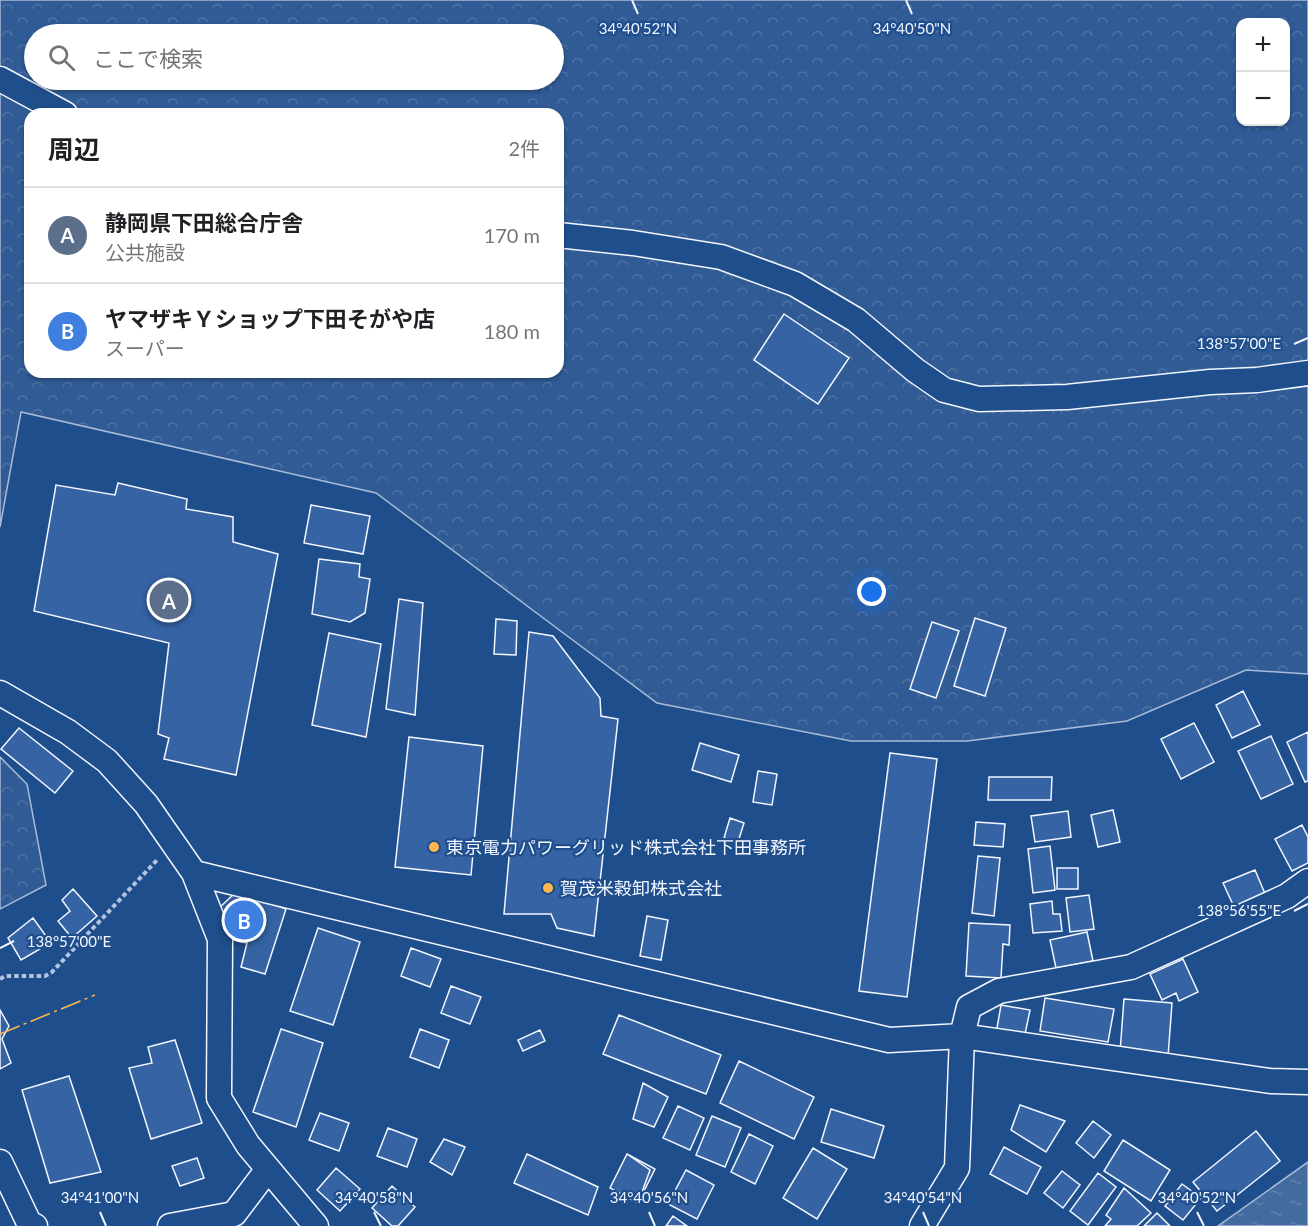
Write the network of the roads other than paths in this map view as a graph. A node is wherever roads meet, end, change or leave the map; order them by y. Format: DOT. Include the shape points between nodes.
graph roads {
  1 [pos="0,79"];
  2 [pos="54,108"];
  3 [pos="564,236"];
  4 [pos="1308,373"];
  5 [pos="0,693"];
  6 [pos="194,873"];
  7 [pos="1308,881"];
  8 [pos="962,1036"];
  9 [pos="1308,1082"];
  10 [pos="0,1162"];
  11 [pos="268,1169"];
  12 [pos="35,1226"];
  13 [pos="170,1226"];
  14 [pos="316,1226"];
  15 [pos="922,1226"];
  1 -- 2 [label="street"];
  3 -- 4 [label="street" via="721,257 795,284 856,320 944,390 979,399 1067,397"];
  5 -- 6 [label="street" via="68,732 107,761 146,804"];
  6 -- 8 [label="street" via="889,1040"];
  6 -- 11 [label="street" via="220,939 219,1098"];
  7 -- 8 [label="street" via="1287,896 1131,967 999,991 969,1007"];
  8 -- 9 [label="street" via="1270,1082"];
  8 -- 15 [label="street" via="957,1168"];
  10 -- 12 [label="street" via="29,1223"];
  11 -- 13 [label="street" via="234,1214"];
  11 -- 14 [label="street"];
}
